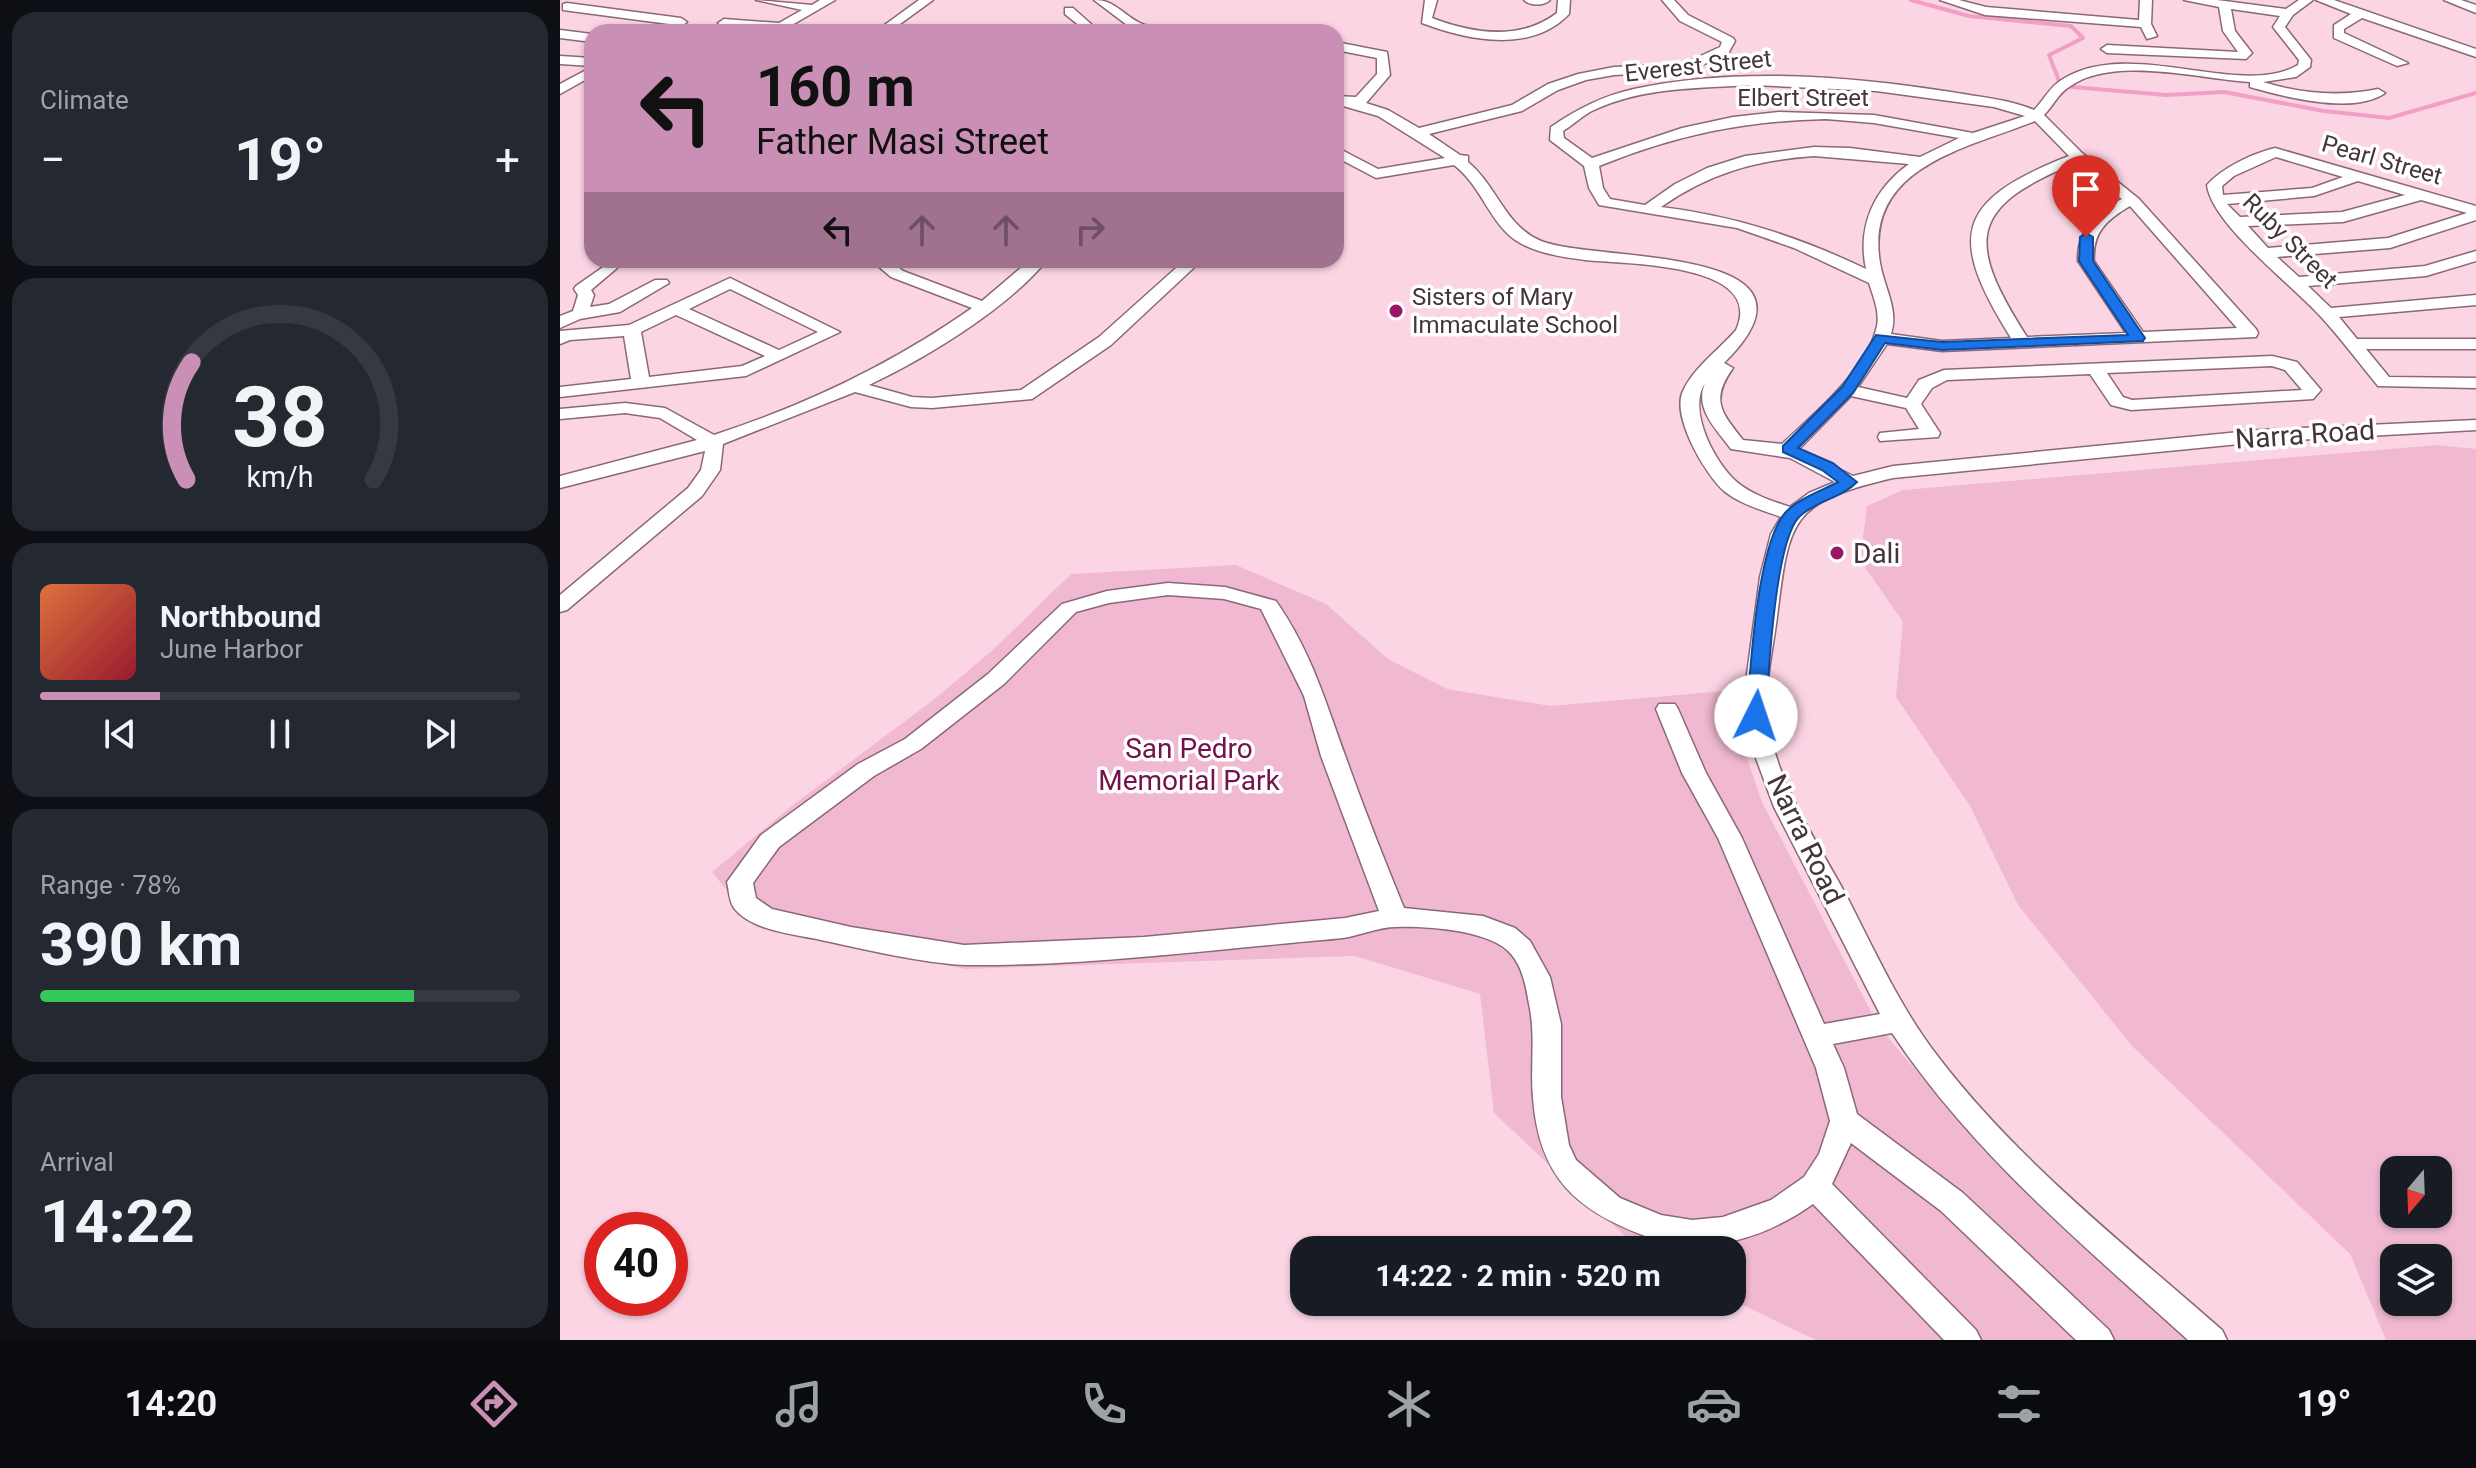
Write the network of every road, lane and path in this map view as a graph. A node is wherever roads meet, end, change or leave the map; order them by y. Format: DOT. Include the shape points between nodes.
graph roads {
  1 [pos="583,0"];
  2 [pos="762,0"];
  3 [pos="829,0"];
  4 [pos="927,0"];
  5 [pos="1100,0"];
  6 [pos="1431,0"];
  7 [pos="1530,0"];
  8 [pos="1544,0"];
  9 [pos="1564,0"];
  10 [pos="1668,0"];
  11 [pos="1946,0"];
  12 [pos="2146,0"];
  13 [pos="2190,0"];
  14 [pos="2307,0"];
  15 [pos="2322,0"];
  16 [pos="2450,0"];
  17 [pos="2058,4"];
  18 [pos="2225,5"];
  19 [pos="2473,6"];
  20 [pos="811,8"];
  21 [pos="564,9"];
  22 [pos="1069,11"];
  23 [pos="2288,13"];
  24 [pos="2359,14"];
  25 [pos="2080,18"];
  26 [pos="724,23"];
  27 [pos="678,24"];
  28 [pos="732,24"];
  29 [pos="784,24"];
  30 [pos="892,24"];
  31 [pos="1084,24"];
  32 [pos="1128,24"];
  33 [pos="2145,24"];
  34 [pos="560,34"];
  35 [pos="584,37"];
  36 [pos="1344,48"];
  37 [pos="2107,49"];
  38 [pos="2160,51"];
  39 [pos="2476,53"];
  40 [pos="560,60"];
  41 [pos="584,62"];
  42 [pos="2402,63"];
  43 [pos="584,76"];
  44 [pos="2235,76"];
  45 [pos="562,88"];
  46 [pos="2378,93"];
  47 [pos="1344,99"];
  48 [pos="1357,101"];
  49 [pos="2037,116"];
  50 [pos="1422,132"];
  51 [pos="1973,137"];
  52 [pos="2275,152"];
  53 [pos="1344,156"];
  54 [pos="2078,157"];
  55 [pos="1464,159"];
  56 [pos="1922,162"];
  57 [pos="1591,164"];
  58 [pos="2358,176"];
  59 [pos="2421,195"];
  60 [pos="2131,200"];
  61 [pos="2216,200"];
  62 [pos="1649,209"];
  63 [pos="2476,213"];
  64 [pos="2239,222"];
  65 [pos="2264,253"];
  66 [pos="2476,256"];
  67 [pos="609,268"];
  68 [pos="889,268"];
  69 [pos="1029,268"];
  70 [pos="1185,268"];
  71 [pos="1876,280"];
  72 [pos="2298,282"];
  73 [pos="661,283"];
  74 [pos="2476,300"];
  75 [pos="983,307"];
  76 [pos="675,309"];
  77 [pos="2327,313"];
  78 [pos="580,314"];
  79 [pos="560,323"];
  80 [pos="632,330"];
  81 [pos="1881,338"];
  82 [pos="2138,338"];
  83 [pos="560,339"];
  84 [pos="2023,344"];
  85 [pos="2354,344"];
  86 [pos="2476,344"];
  87 [pos="779,356"];
  88 [pos="2094,367"];
  89 [pos="641,383"];
  90 [pos="2476,383"];
  91 [pos="853,386"];
  92 [pos="1848,390"];
  93 [pos="560,392"];
  94 [pos="1912,404"];
  95 [pos="560,414"];
  96 [pos="2476,425"];
  97 [pos="1887,437"];
  98 [pos="714,443"];
  99 [pos="1738,445"];
  100 [pos="1788,449"];
  101 [pos="1716,466"];
  102 [pos="560,482"];
  103 [pos="1849,482"];
  104 [pos="1792,514"];
  105 [pos="560,606"];
  106 [pos="1667,709"];
  107 [pos="1394,917"];
  108 [pos="1898,1021"];
  109 [pos="1816,1036"];
  110 [pos="1844,1121"];
  111 [pos="1815,1186"];
  112 [pos="1965,1340"];
  113 [pos="2098,1340"];
  114 [pos="2211,1340"];
  1 -- 21 [label="street"];
  2 -- 20 [label="street"];
  3 -- 20 [label="street"];
  4 -- 30 [label="street"];
  5 -- 32 [label="street"];
  6 -- 9 [label="street" via="1426,20 1502,37 1529,34 1554,23 1563,14"];
  7 -- 8 [label="street"];
  10 -- 50 [label="street" via="1684,18 1729,41 1725,49 1685,68 1583,77 1517,108"];
  11 -- 25 [label="street" via="1985,11"];
  12 -- 33 [label="street"];
  13 -- 18 [label="street"];
  14 -- 23 [label="street"];
  15 -- 24 [label="street"];
  16 -- 19 [label="street"];
  17 -- 25 [label="street"];
  18 -- 23 [label="street"];
  18 -- 38 [label="street" via="2223,19 2246,53 2242,56"];
  20 -- 29 [label="street"];
  21 -- 27 [label="street"];
  22 -- 31 [label="street"];
  23 -- 44 [label="street" via="2280,32 2305,60 2304,67 2272,78"];
  24 -- 39 [label="street"];
  24 -- 42 [label="street" via="2338,28 2338,35"];
  25 -- 33 [label="street"];
  26 -- 28 [label="street"];
  33 -- 38 [label="street"];
  34 -- 35 [label="street"];
  36 -- 48 [label="street" via="1383,55 1384,75"];
  37 -- 38 [label="street"];
  40 -- 41 [label="street"];
  43 -- 45 [label="street"];
  44 -- 46 [label="street" via="2318,99"];
  44 -- 49 [label="street" via="2151,68 2070,78"];
  47 -- 48 [label="street"];
  48 -- 50 [label="street" via="1394,110"];
  49 -- 51 [label="street"];
  49 -- 54 [label="street"];
  49 -- 57 [label="street, Everest Street" via="1902,87 1788,81 1711,84 1618,98 1571,117 1554,135"];
  50 -- 55 [label="street"];
  51 -- 56 [label="street"];
  51 -- 57 [label="street, Elbert Street" via="1875,119 1781,115 1683,129"];
  52 -- 58 [label="street, Pearl Street"];
  52 -- 61 [label="street, Ruby Street" via="2214,185"];
  53 -- 55 [label="street" via="1376,174"];
  54 -- 60 [label="street"];
  54 -- 84 [label="street" via="2004,191 1982,220 1977,246 1983,275"];
  55 -- 99 [label="street" via="1495,181 1515,220 1545,240 1699,263 1753,291 1764,318 1713,380 1708,395"];
  55 -- 101 [label="street" via="1502,221 1521,237 1558,251 1693,268 1742,292 1751,316 1736,341 1699,379 1689,400 1689,413"];
  56 -- 62 [label="street" via="1815,151 1751,158 1700,174"];
  56 -- 71 [label="street" via="1878,202 1869,239"];
  57 -- 62 [label="street" via="1604,202"];
  58 -- 59 [label="street, Pearl Street"];
  58 -- 61 [label="street" via="2314,192"];
  59 -- 63 [label="street, Pearl Street"];
  59 -- 64 [label="street" via="2343,217"];
  60 -- 82 [label="street" via="2095,223 2084,250 2086,261"];
  60 -- 82 [label="street" via="2250,333"];
  61 -- 64 [label="street, Ruby Street"];
  62 -- 71 [label="street" via="1762,229"];
  63 -- 65 [label="street" via="2390,243"];
  64 -- 65 [label="street, Ruby Street"];
  65 -- 72 [label="street, Ruby Street"];
  66 -- 72 [label="street" via="2426,271"];
  67 -- 78 [label="street" via="582,289 586,295"];
  68 -- 75 [label="street"];
  69 -- 75 [label="street"];
  70 -- 91 [label="street" via="1105,341 1026,395 911,402"];
  71 -- 81 [label="street" via="1886,311"];
  72 -- 77 [label="street, Ruby Street"];
  73 -- 78 [label="street" via="614,308"];
  74 -- 77 [label="street"];
  75 -- 91 [label="street" via="892,367"];
  76 -- 80 [label="street"];
  76 -- 87 [label="street"];
  76 -- 87 [label="street" via="730,283 832,332"];
  77 -- 85 [label="street, Ruby Street"];
  78 -- 79 [label="street"];
  80 -- 83 [label="street"];
  80 -- 89 [label="street"];
  81 -- 84 [label="street" via="1942,346"];
  81 -- 92 [label="street"];
  82 -- 84 [label="street"];
  85 -- 86 [label="street"];
  85 -- 90 [label="street, Ruby Street" via="2384,382"];
  87 -- 89 [label="street" via="746,371"];
  88 -- 88 [label="street" via="2117,401 2131,405 2307,395 2312,390 2291,366 2272,361"];
  88 -- 94 [label="street" via="1944,375 1925,384"];
  89 -- 93 [label="street"];
  91 -- 98 [label="street"];
  92 -- 94 [label="street"];
  92 -- 100 [label="street"];
  94 -- 97 [label="street" via="1931,433"];
  95 -- 98 [label="street" via="625,408 665,413"];
  96 -- 103 [label="street, Narra Road" via="2260,436 1893,472"];
  98 -- 102 [label="street"];
  98 -- 105 [label="street" via="716,461 695,492"];
  99 -- 100 [label="street"];
  99 -- 101 [label="street"];
  100 -- 103 [label="street"];
  101 -- 104 [label="street" via="1733,489"];
  103 -- 104 [label="street, Narra Road"];
  104 -- 108 [label="street, Narra Road" via="1777,545 1769,588 1756,716 1768,762 1799,831"];
  106 -- 109 [label="street"];
  107 -- 107 [label="street" via="1345,928 1144,947 964,955 764,917 744,903 740,882 770,841 866,770 913,744 996,679 1069,608 1168,589 1225,593 1269,605 1315,696"];
  107 -- 111 [label="street" via="1483,926 1521,948 1543,995 1554,1145 1566,1169 1609,1207 1661,1228 1708,1232 1748,1224"];
  108 -- 109 [label="street"];
  108 -- 114 [label="street, Narra Road" via="1942,1081 2003,1148"];
  109 -- 110 [label="street"];
  110 -- 111 [label="street" via="1832,1158"];
  110 -- 113 [label="street" via="1952,1202"];
  111 -- 112 [label="street"];
}
